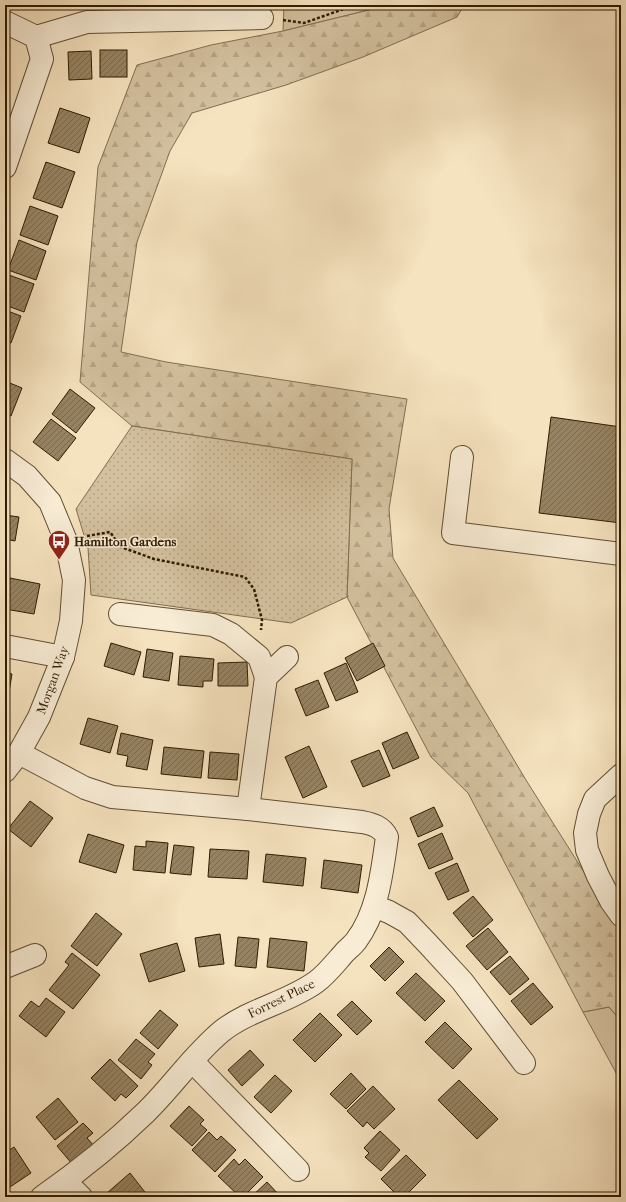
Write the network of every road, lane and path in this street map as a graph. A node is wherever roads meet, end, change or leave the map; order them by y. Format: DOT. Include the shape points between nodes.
graph roads {
  1 [pos="355,5"];
  2 [pos="262,18"];
  3 [pos="5,22"];
  4 [pos="36,37"];
  5 [pos="5,167"];
  6 [pos="462,457"];
  7 [pos="5,460"];
  8 [pos="66,541"];
  9 [pos="621,554"];
  10 [pos="120,614"];
  11 [pos="5,646"];
  12 [pos="63,657"];
  13 [pos="259,657"];
  14 [pos="287,657"];
  15 [pos="266,677"];
  16 [pos="20,753"];
  17 [pos="5,771"];
  18 [pos="621,774"];
  19 [pos="248,809"];
  20 [pos="374,906"];
  21 [pos="621,915"];
  22 [pos="35,955"];
  23 [pos="5,967"];
  24 [pos="192,1061"];
  25 [pos="524,1063"];
  26 [pos="298,1170"];
  27 [pos="65,1181"];
  28 [pos="42,1197"];
  29 [pos="81,1197"];
  1 -- 2 [label="path" via="304,22"];
  2 -- 4 [label="street" via="87,22"];
  3 -- 4 [label="street"];
  4 -- 5 [label="street" via="42,59"];
  6 -- 9 [label="street" via="454,533"];
  7 -- 8 [label="street, Morgan Way" via="27,476 50,502"];
  8 -- 12 [label="street, Morgan Way" via="74,580 71,621"];
  8 -- 13 [label="path" via="110,532 121,547 154,559 245,577 254,589 262,620"];
  10 -- 13 [label="street" via="213,625 231,634"];
  11 -- 12 [label="street"];
  12 -- 16 [label="street, Morgan Way" via="39,718"];
  13 -- 15 [label="street"];
  14 -- 15 [label="street"];
  15 -- 19 [label="street"];
  16 -- 17 [label="street, Morgan Way"];
  16 -- 19 [label="street, Forrest Place" via="85,788 112,797"];
  18 -- 21 [label="street" via="596,799 589,814 585,833 592,863"];
  19 -- 20 [label="street, Forrest Place" via="362,822 379,827 387,837"];
  20 -- 24 [label="street, Forrest Place" via="355,942 316,982 242,1018 222,1032"];
  20 -- 25 [label="street" via="407,922 462,981"];
  22 -- 23 [label="street"];
  24 -- 26 [label="street"];
  24 -- 27 [label="street, Forrest Place" via="146,1112"];
  27 -- 28 [label="street, Forrest Place"];
  27 -- 29 [label="street"];
}
